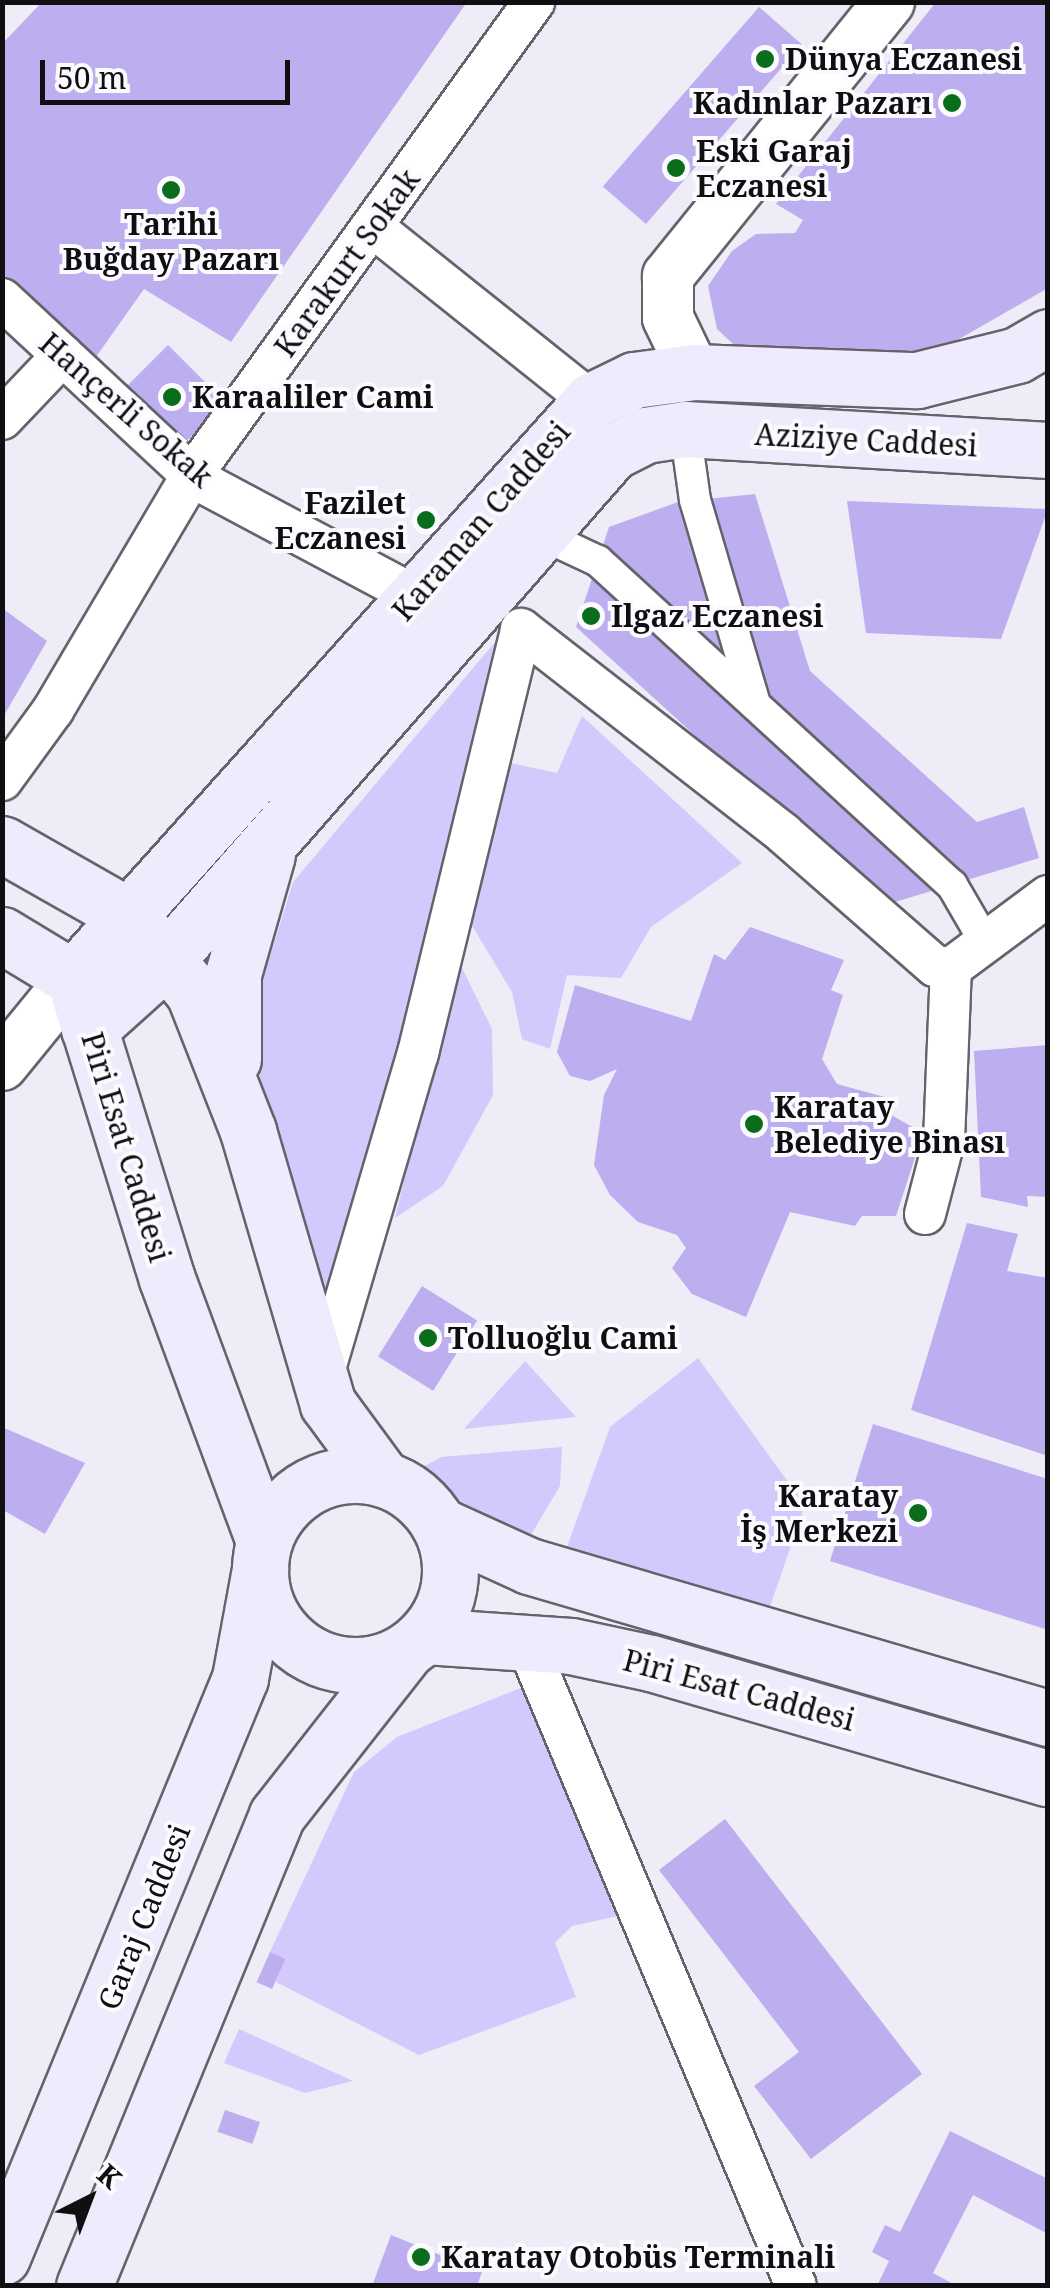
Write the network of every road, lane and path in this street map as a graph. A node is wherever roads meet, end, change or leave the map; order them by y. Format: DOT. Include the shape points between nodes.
graph roads {
  1 [pos="534,2"];
  2 [pos="888,2"];
  3 [pos="373,227"];
  4 [pos="2,299"];
  5 [pos="1048,337"];
  6 [pos="62,355"];
  7 [pos="694,372"];
  8 [pos="591,401"];
  9 [pos="2,419"];
  10 [pos="685,429"];
  11 [pos="1048,450"];
  12 [pos="192,475"];
  13 [pos="536,532"];
  14 [pos="415,596"];
  15 [pos="755,704"];
  16 [pos="2,780"];
  17 [pos="276,832"];
  18 [pos="2,844"];
  19 [pos="1048,896"];
  20 [pos="132,918"];
  21 [pos="2,935"];
  22 [pos="985,942"];
  23 [pos="167,959"];
  24 [pos="950,968"];
  25 [pos="81,1003"];
  26 [pos="2,1065"];
  27 [pos="235,1097"];
  28 [pos="925,1214"];
  29 [pos="322,1379"];
  30 [pos="383,1479"];
  31 [pos="439,1526"];
  32 [pos="262,1555"];
  33 [pos="526,1642"];
  34 [pos="415,1644"];
  35 [pos="1048,1718"];
  36 [pos="1048,1778"];
  37 [pos="14,2191"];
  38 [pos="2,2258"];
  39 [pos="84,2286"];
  40 [pos="796,2286"];
  1 -- 3 [label="street, Karakurt Sokak"];
  2 -- 7 [label="street" via="668,276 668,318"];
  3 -- 8 [label="street"];
  3 -- 12 [label="street, Karakurt Sokak"];
  4 -- 6 [label="street, Hançerli Sokak"];
  5 -- 7 [label="main road, Aziziye Caddesi" via="1017,355 917,380"];
  6 -- 9 [label="street"];
  6 -- 12 [label="street, Hançerli Sokak"];
  7 -- 8 [label="main road, Karaman Caddesi" via="634,380"];
  8 -- 14 [label="main road, Karaman Caddesi"];
  10 -- 11 [label="main road, Aziziye Caddesi"];
  10 -- 13 [label="main road, Karaman Caddesi" via="645,435 612,452"];
  10 -- 15 [label="street" via="695,500"];
  12 -- 14 [label="street, Hançerli Sokak"];
  12 -- 16 [label="street, Karakurt Sokak" via="54,710"];
  13 -- 15 [label="street" via="598,561"];
  13 -- 17 [label="main road, Karaman Caddesi"];
  14 -- 20 [label="main road, Karaman Caddesi"];
  15 -- 22 [label="street" via="952,884"];
  17 -- 23 [label="main road, Karaman Caddesi"];
  17 -- 27 [label="main road" via="234,974"];
  18 -- 20 [label="main road"];
  19 -- 22 [label="street"];
  20 -- 23 [label="main road"];
  20 -- 25 [label="main road, Karaman Caddesi"];
  21 -- 25 [label="main road"];
  22 -- 24 [label="street"];
  23 -- 25 [label="main road, Karaman Caddesi"];
  23 -- 27 [label="main road" via="194,993"];
  24 -- 28 [label="street" via="944,1140"];
  24 -- 29 [label="street" via="935,966 784,834 521,629 418,1054"];
  25 -- 26 [label="street, Karaman Caddesi"];
  25 -- 32 [label="main road, Piri Esat Caddesi"];
  27 -- 29 [label="main road"];
  29 -- 30 [label="main road" via="328,1404"];
  30 -- 31 [label="main road" via="425,1506"];
  30 -- 32 [label="main road" via="353,1475 298,1493"];
  31 -- 34 [label="main road" via="450,1583"];
  31 -- 35 [label="main road, Piri Esat Caddesi" via="529,1566"];
  32 -- 34 [label="main road" via="276,1624 296,1646 352,1666"];
  32 -- 37 [label="main road, Garaj Caddesi" via="240,1678"];
  33 -- 34 [label="main road, Piri Esat Caddesi"];
  33 -- 36 [label="main road, Piri Esat Caddesi" via="651,1663"];
  33 -- 40 [label="street"];
  34 -- 39 [label="main road" via="277,1815"];
  37 -- 38 [label="main road, Garaj Caddesi"];
}
